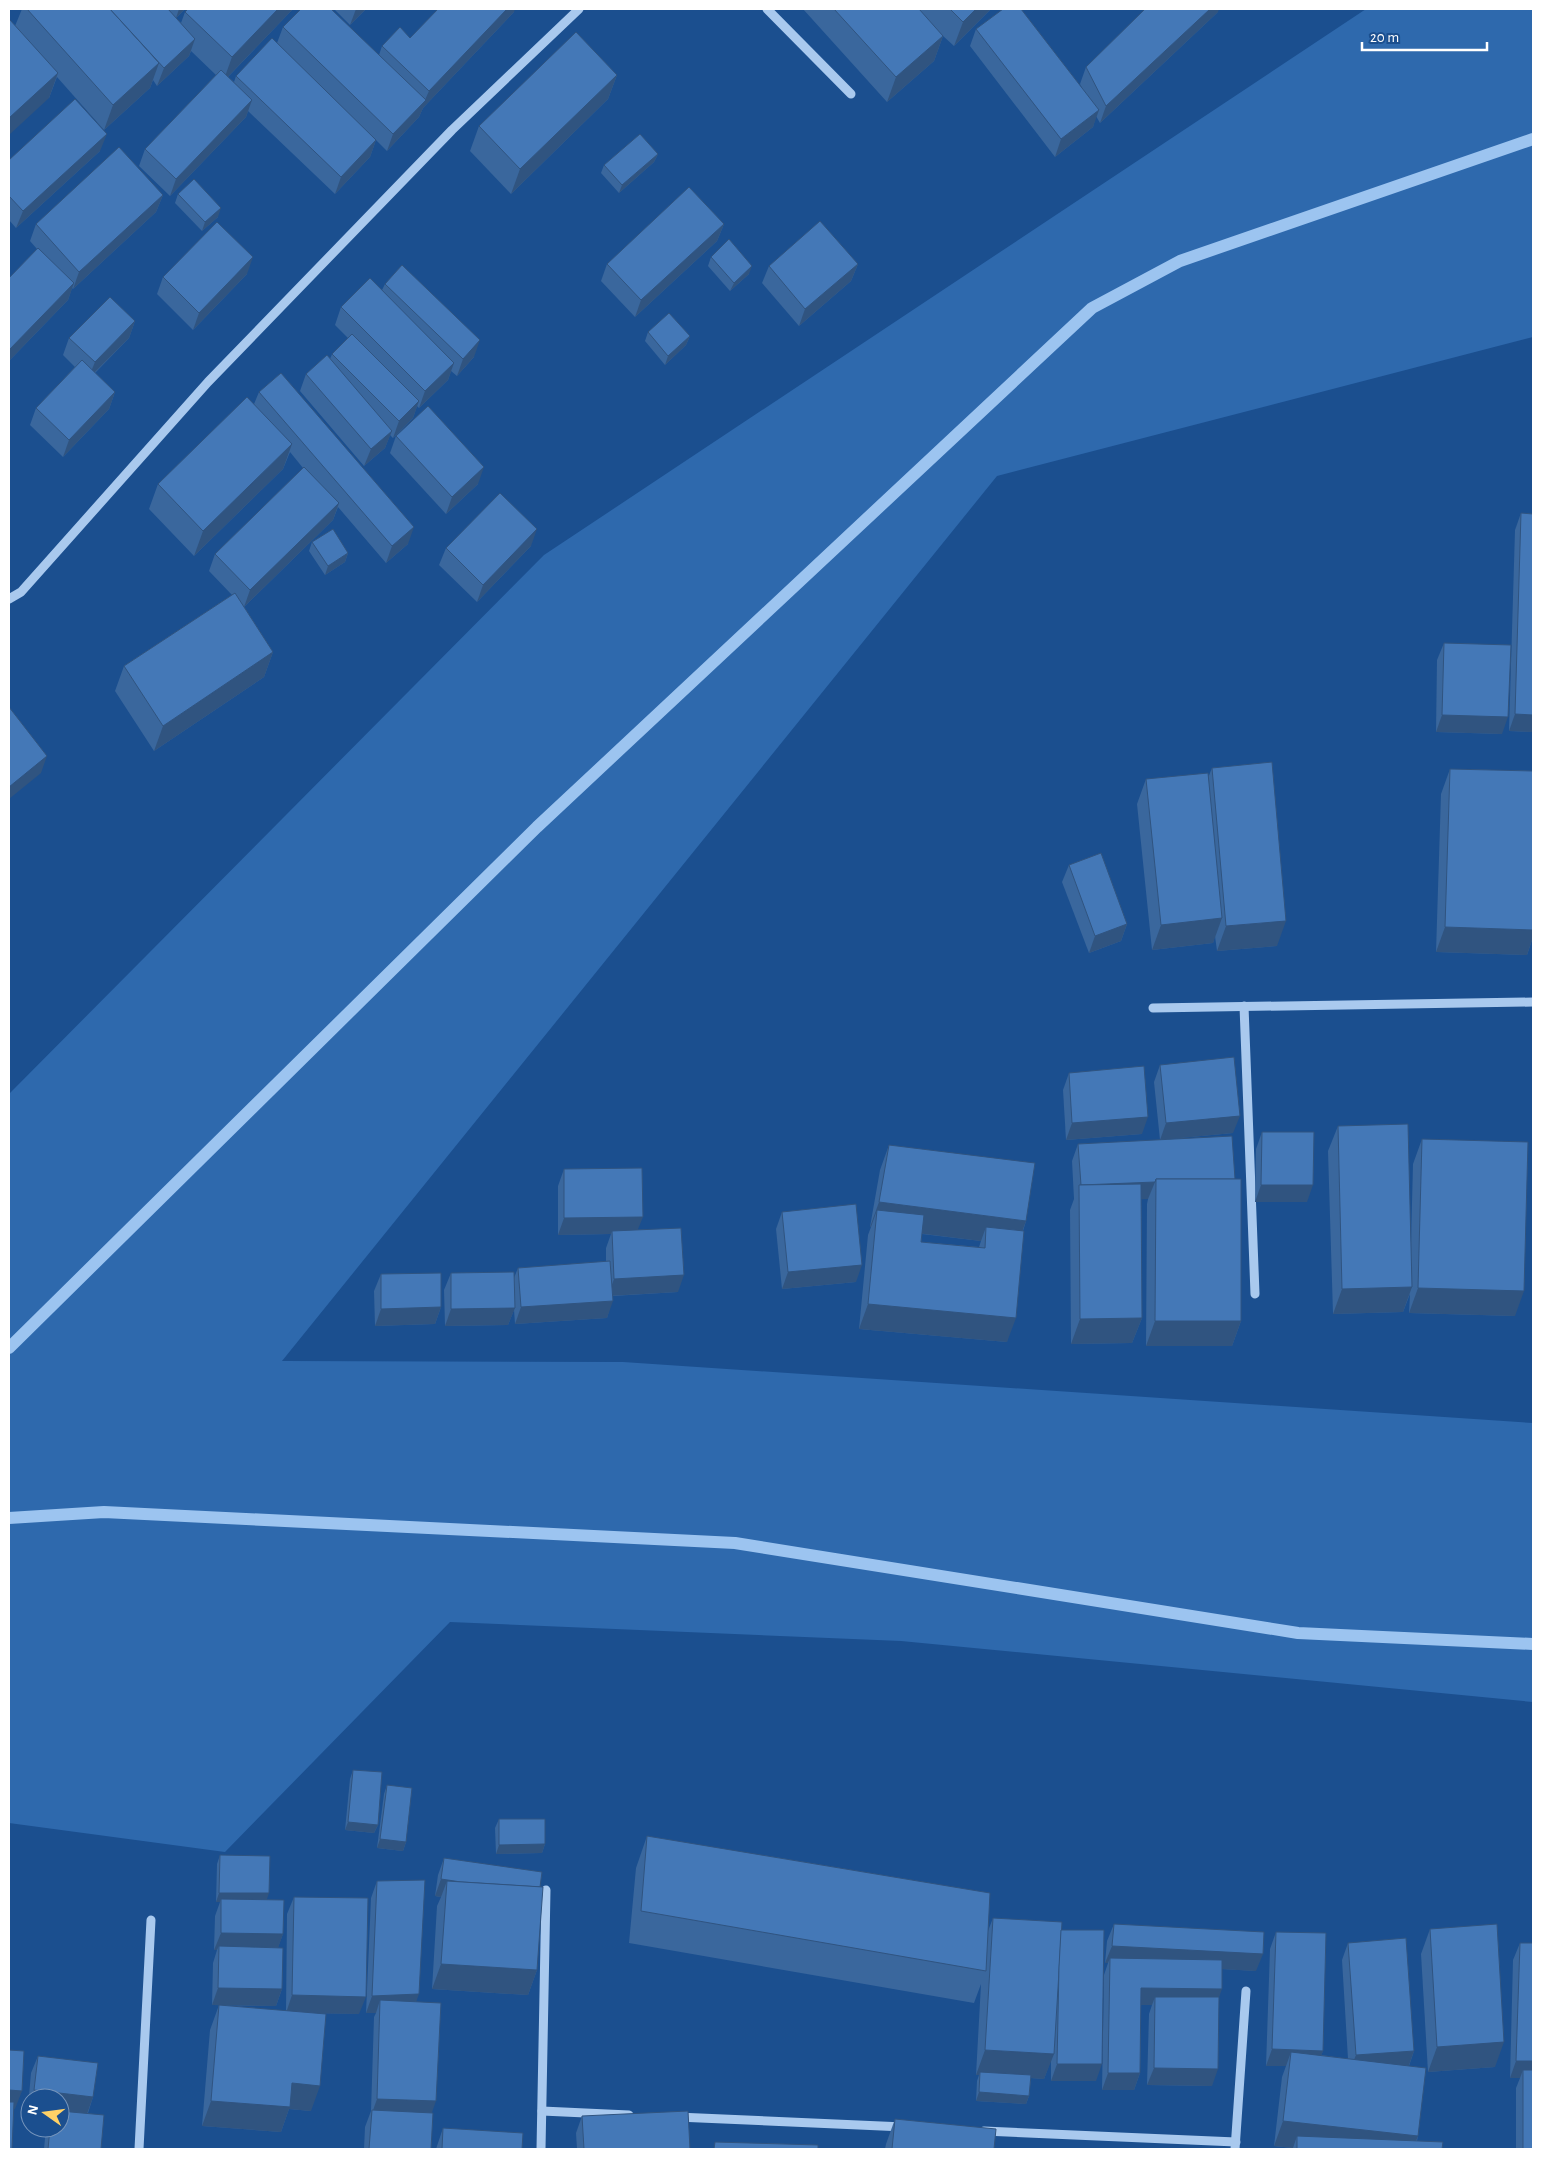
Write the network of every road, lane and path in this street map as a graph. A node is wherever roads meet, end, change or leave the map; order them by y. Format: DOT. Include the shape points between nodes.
graph roads {
  1 [pos="579,9"];
  2 [pos="767,9"];
  3 [pos="851,94"];
  4 [pos="9,599"];
  5 [pos="1533,1002"];
  6 [pos="1244,1006"];
  7 [pos="1153,1008"];
  8 [pos="1255,1294"];
  9 [pos="546,1890"];
  10 [pos="151,1920"];
  11 [pos="1246,1992"];
  12 [pos="542,2111"];
  13 [pos="641,2115"];
  14 [pos="671,2116"];
  15 [pos="918,2128"];
  16 [pos="978,2131"];
  17 [pos="1236,2146"];
  18 [pos="140,2149"];
  19 [pos="541,2149"];
  1 -- 4 [label="street" via="452,130 208,382 21,592"];
  2 -- 3 [label="street"];
  5 -- 6 [label="street"];
  6 -- 7 [label="street"];
  6 -- 8 [label="street"];
  9 -- 12 [label="street"];
  10 -- 18 [label="street"];
  11 -- 17 [label="street"];
  12 -- 13 [label="street"];
  12 -- 19 [label="street"];
  14 -- 15 [label="street"];
  16 -- 17 [label="street"];
}
